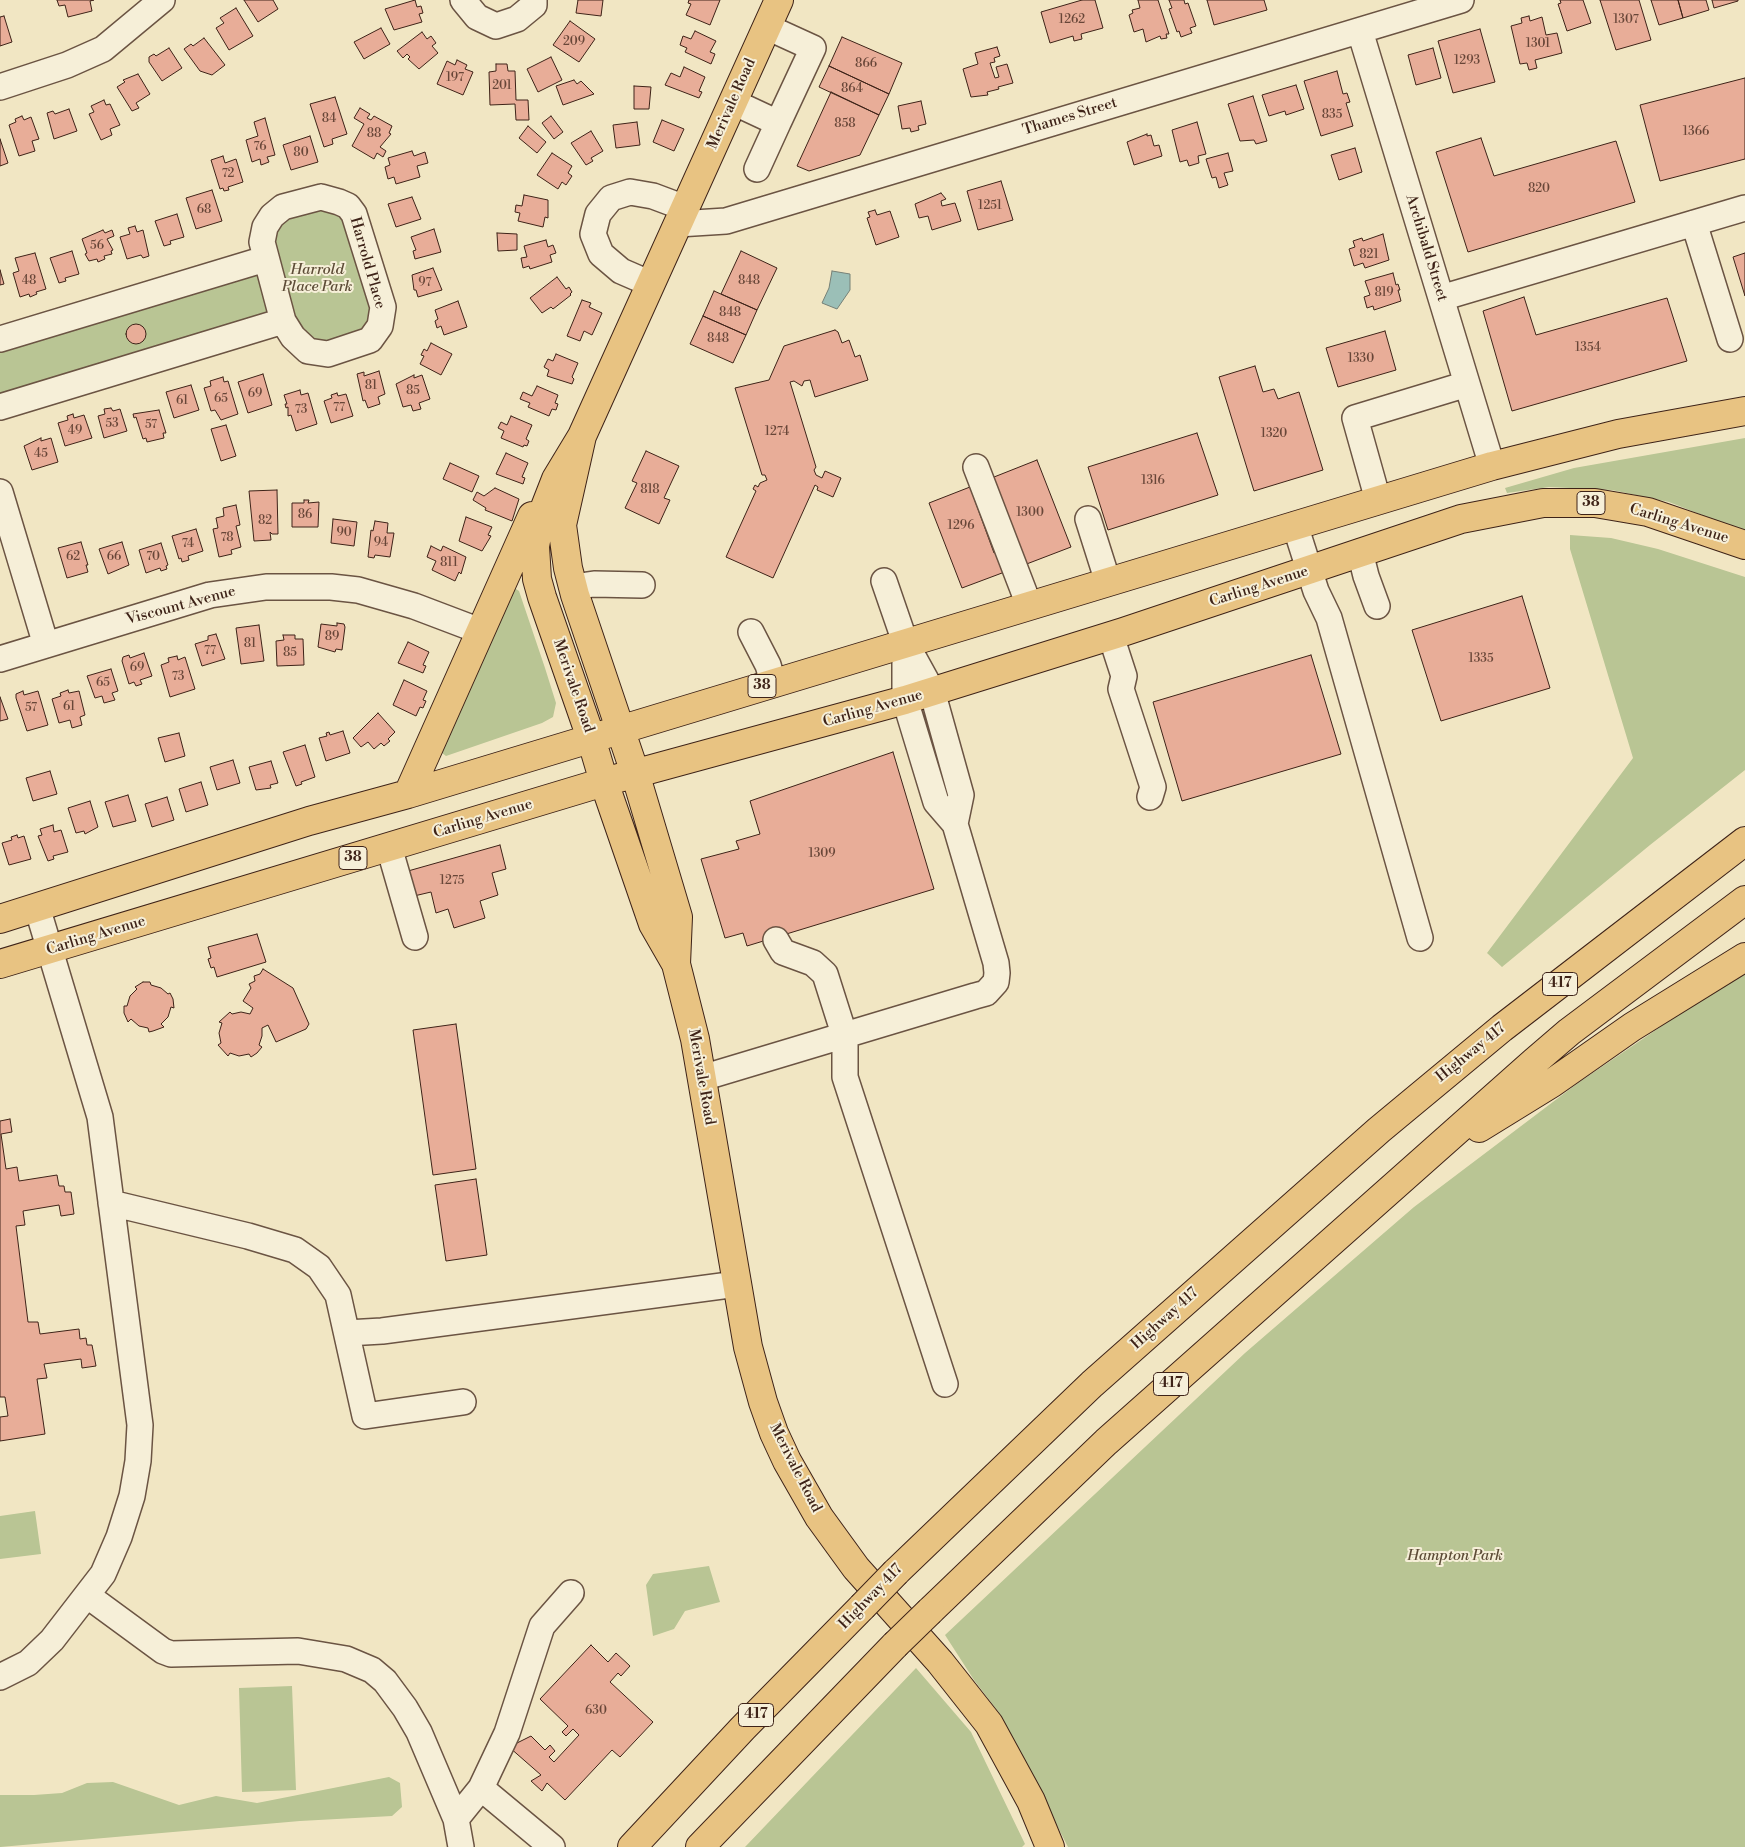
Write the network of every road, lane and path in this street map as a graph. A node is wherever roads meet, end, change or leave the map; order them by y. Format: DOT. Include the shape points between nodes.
graph roads {
  1 [pos="162,0"];
  2 [pos="463,0"];
  3 [pos="534,0"];
  4 [pos="779,0"];
  5 [pos="1461,0"];
  6 [pos="137,10"];
  7 [pos="767,27"];
  8 [pos="1360,31"];
  9 [pos="0,87"];
  10 [pos="733,102"];
  11 [pos="778,123"];
  12 [pos="756,169"];
  13 [pos="1745,208"];
  14 [pos="681,216"];
  15 [pos="1694,222"];
  16 [pos="265,259"];
  17 [pos="651,284"];
  18 [pos="1441,298"];
  19 [pos="284,321"];
  20 [pos="0,339"];
  21 [pos="1730,339"];
  22 [pos="1467,384"];
  23 [pos="0,407"];
  24 [pos="1745,411"];
  25 [pos="582,436"];
  26 [pos="1492,466"];
  27 [pos="976,467"];
  28 [pos="556,479"];
  29 [pos="0,492"];
  30 [pos="1378,500"];
  31 [pos="1088,519"];
  32 [pos="1295,526"];
  33 [pos="1745,546"];
  34 [pos="1360,552"];
  35 [pos="1308,570"];
  36 [pos="884,581"];
  37 [pos="1108,582"];
  38 [pos="642,585"];
  39 [pos="573,587"];
  40 [pos="1029,605"];
  41 [pos="1377,606"];
  42 [pos="480,631"];
  43 [pos="752,632"];
  44 [pos="1111,636"];
  45 [pos="905,642"];
  46 [pos="46,645"];
  47 [pos="0,659"];
  48 [pos="773,682"];
  49 [pos="932,691"];
  50 [pos="905,700"];
  51 [pos="620,729"];
  52 [pos="591,738"];
  53 [pos="635,773"];
  54 [pos="604,782"];
  55 [pos="408,794"];
  56 [pos="1150,797"];
  57 [pos="955,824"];
  58 [pos="1745,842"];
  59 [pos="389,847"];
  60 [pos="1745,900"];
  61 [pos="37,908"];
  62 [pos="0,919"];
  63 [pos="415,936"];
  64 [pos="1420,938"];
  65 [pos="776,940"];
  66 [pos="50,950"];
  67 [pos="1745,957"];
  68 [pos="0,964"];
  69 [pos="676,964"];
  70 [pos="845,1037"];
  71 [pos="702,1078"];
  72 [pos="1418,1165"];
  73 [pos="111,1203"];
  74 [pos="737,1284"];
  75 [pos="347,1333"];
  76 [pos="945,1384"];
  77 [pos="463,1402"];
  78 [pos="571,1594"];
  79 [pos="88,1596"];
  80 [pos="0,1677"];
  81 [pos="481,1788"];
  82 [pos="456,1819"];
  83 [pos="705,1842"];
  84 [pos="461,1847"];
  85 [pos="552,1847"];
  86 [pos="632,1847"];
  87 [pos="1050,1847"];
  1 -- 6 [label="street"];
  2 -- 3 [label="street" via="477,17 496,26 517,19 534,5"];
  4 -- 7 [label="main road, Merivale Road"];
  5 -- 8 [label="street, Thames Street"];
  6 -- 9 [label="street" via="103,49 67,65"];
  7 -- 10 [label="main road, Merivale Road"];
  7 -- 11 [label="street" via="813,48"];
  8 -- 14 [label="street, Thames Street" via="726,221"];
  8 -- 18 [label="street, Archibald Street"];
  10 -- 11 [label="street"];
  10 -- 14 [label="main road, Merivale Road"];
  11 -- 12 [label="street"];
  13 -- 15 [label="street"];
  14 -- 17 [label="main road, Merivale Road"];
  14 -- 17 [label="street" via="653,196 630,192 611,198 598,214 593,234 601,254 621,271"];
  15 -- 18 [label="street"];
  15 -- 21 [label="street"];
  16 -- 19 [label="street, Harrold Place"];
  16 -- 19 [label="street, Harrold Place" via="262,242 265,227 283,207 322,197 340,202 354,214 383,307 380,326 370,340 328,354 308,351 300,346"];
  16 -- 20 [label="street"];
  17 -- 25 [label="main road, Merivale Road"];
  18 -- 22 [label="street, Archibald Street"];
  19 -- 23 [label="street"];
  22 -- 26 [label="street, Archibald Street"];
  22 -- 30 [label="street" via="1355,418"];
  24 -- 26 [label="main road, 38" via="1618,434"];
  25 -- 28 [label="main road, Merivale Road"];
  25 -- 39 [label="main road, Merivale Road" via="562,525"];
  26 -- 30 [label="main road, 38"];
  27 -- 40 [label="street"];
  28 -- 42 [label="main road" via="528,522"];
  28 -- 52 [label="main road, Merivale Road" via="537,532 537,579"];
  29 -- 46 [label="street"];
  30 -- 32 [label="main road, 38"];
  31 -- 37 [label="street"];
  32 -- 35 [label="street"];
  32 -- 37 [label="main road, 38"];
  33 -- 34 [label="main road, Carling Avenue / 38" via="1648,512 1595,504 1560,503 1461,519"];
  34 -- 35 [label="main road, Carling Avenue / 38"];
  34 -- 41 [label="street"];
  35 -- 44 [label="main road, Carling Avenue / 38"];
  35 -- 64 [label="street" via="1329,618"];
  36 -- 45 [label="street"];
  37 -- 40 [label="main road, 38"];
  38 -- 39 [label="street"];
  39 -- 51 [label="main road, Merivale Road"];
  40 -- 45 [label="main road, 38"];
  42 -- 46 [label="street, Viscount Avenue" via="386,596 358,590 296,586 210,595"];
  42 -- 55 [label="main road"];
  43 -- 48 [label="street"];
  44 -- 49 [label="main road, Carling Avenue / 38"];
  44 -- 56 [label="street" via="1124,676 1121,688 1153,787"];
  45 -- 48 [label="main road, 38"];
  45 -- 49 [label="street"];
  45 -- 50 [label="street"];
  46 -- 47 [label="street, Viscount Avenue"];
  48 -- 51 [label="main road, 38"];
  49 -- 50 [label="main road, Carling Avenue / 38"];
  49 -- 57 [label="street" via="961,795"];
  50 -- 53 [label="main road, Carling Avenue / 38"];
  50 -- 57 [label="street" via="936,802"];
  51 -- 52 [label="main road, 38"];
  51 -- 53 [label="main road, Merivale Road"];
  52 -- 54 [label="main road, Merivale Road"];
  52 -- 55 [label="main road, 38"];
  53 -- 54 [label="main road, Carling Avenue / 38"];
  53 -- 69 [label="main road, Merivale Road" via="678,917"];
  54 -- 59 [label="main road, Carling Avenue / 38"];
  54 -- 69 [label="main road, Merivale Road" via="654,924"];
  55 -- 61 [label="main road, 38" via="309,821"];
  57 -- 70 [label="street" via="996,963 996,982 986,993"];
  58 -- 86 [label="main road, Highway 417 / 417, bridge" via="1502,1028 1379,1130 1092,1384 896,1572"];
  59 -- 63 [label="street"];
  59 -- 66 [label="main road, Carling Avenue / 38"];
  60 -- 72 [label="main road, 417" via="1569,1032"];
  61 -- 62 [label="main road, 38"];
  61 -- 66 [label="street"];
  65 -- 70 [label="street" via="783,952 813,963 825,974"];
  66 -- 68 [label="main road, Carling Avenue / 38"];
  66 -- 73 [label="street" via="100,1117"];
  67 -- 72 [label="main road" via="1632,1027 1552,1083"];
  69 -- 71 [label="main road, Merivale Road"];
  70 -- 71 [label="street"];
  70 -- 76 [label="street" via="845,1077"];
  71 -- 74 [label="main road, Merivale Road"];
  72 -- 83 [label="main road, 417, bridge" via="1106,1442 895,1645"];
  73 -- 75 [label="street" via="295,1250 319,1267 338,1293"];
  73 -- 79 [label="street" via="140,1425 138,1461 132,1496 119,1537 103,1574"];
  74 -- 75 [label="street"];
  74 -- 87 [label="main road, Merivale Road" via="748,1347 763,1402 774,1433 804,1490 856,1568 940,1662 989,1724 1031,1801"];
  75 -- 77 [label="street" via="365,1416"];
  78 -- 81 [label="street" via="542,1626 507,1732"];
  79 -- 80 [label="street" via="52,1640 28,1663"];
  79 -- 82 [label="street" via="171,1654 298,1650 346,1659 372,1670 386,1681 405,1708"];
  81 -- 82 [label="street"];
  81 -- 85 [label="street"];
  82 -- 84 [label="street"];
}
